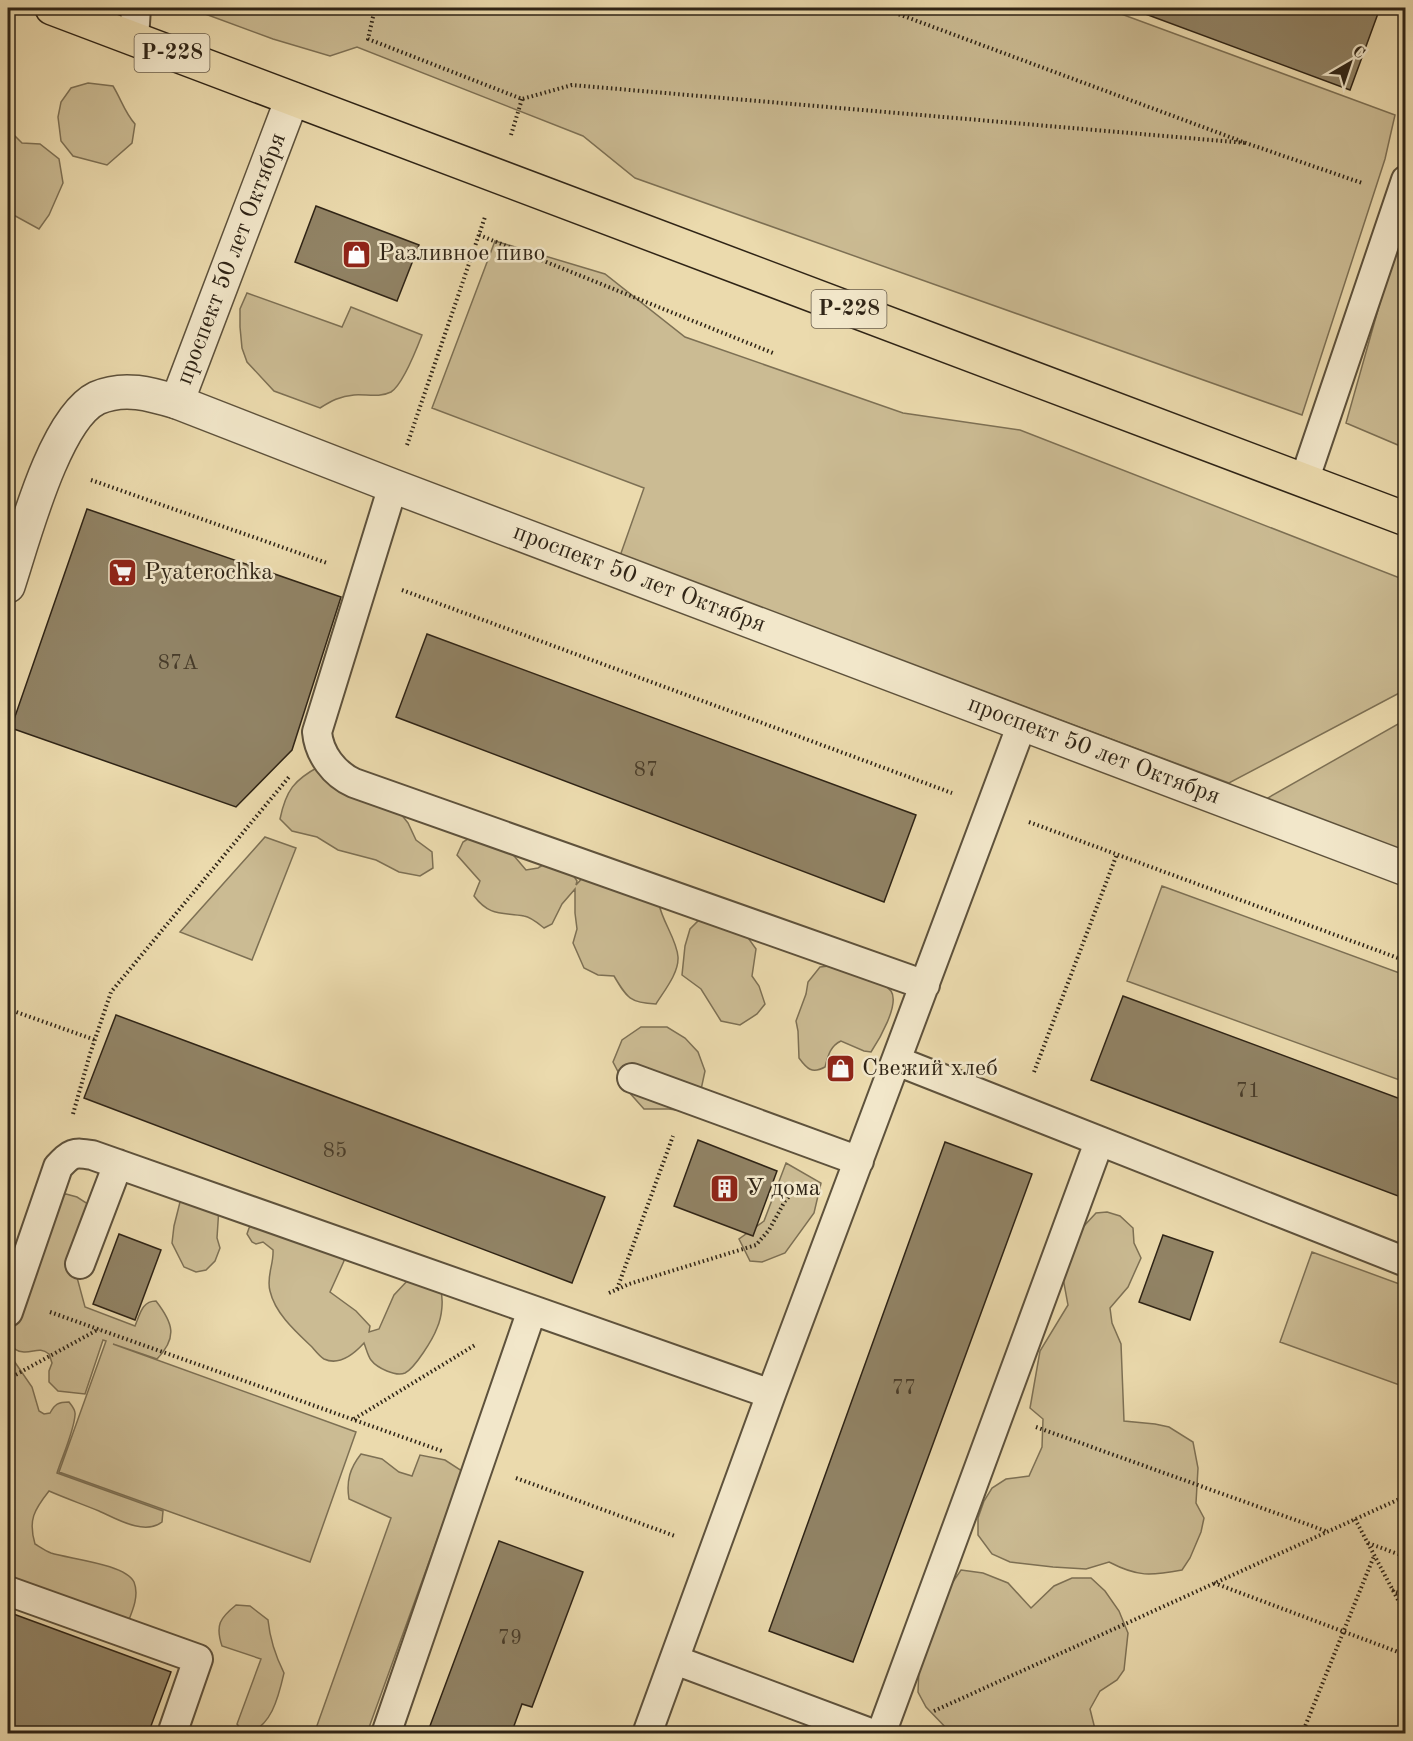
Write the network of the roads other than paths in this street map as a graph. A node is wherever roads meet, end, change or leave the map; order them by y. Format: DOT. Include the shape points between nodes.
graph roads {
  1 [pos="52,8"];
  2 [pos="85,8"];
  3 [pos="135,23"];
  4 [pos="292,99"];
  5 [pos="1403,188"];
  6 [pos="177,402"];
  7 [pos="1304,481"];
  8 [pos="393,486"];
  9 [pos="1406,519"];
  10 [pos="8,586"];
  11 [pos="1022,724"];
  12 [pos="1406,869"];
  13 [pos="925,985"];
  14 [pos="897,1061"];
  15 [pos="632,1077"];
  16 [pos="1099,1142"];
  17 [pos="848,1158"];
  18 [pos="118,1164"];
  19 [pos="1406,1262"];
  20 [pos="80,1264"];
  21 [pos="10,1305"];
  22 [pos="532,1310"];
  23 [pos="771,1394"];
  24 [pos="8,1592"];
  25 [pos="675,1660"];
  26 [pos="172,1734"];
  27 [pos="386,1734"];
  28 [pos="647,1734"];
  29 [pos="873,1734"];
  30 [pos="881,1734"];
  1 -- 3 [label="main road, Р-228"];
  2 -- 3 [label="street"];
  3 -- 4 [label="main road, Р-228"];
  4 -- 6 [label="street, проспект 50 лет Октября"];
  4 -- 7 [label="main road, Р-228"];
  5 -- 7 [label="lane"];
  6 -- 8 [label="street, проспект 50 лет Октября"];
  6 -- 10 [label="street" via="145,392 120,392 97,398 82,410 48,465"];
  7 -- 9 [label="main road, Р-228"];
  8 -- 11 [label="street, проспект 50 лет Октября"];
  8 -- 13 [label="lane" via="319,723 318,742 330,764 347,780"];
  11 -- 12 [label="street, проспект 50 лет Октября"];
  11 -- 13 [label="lane"];
  13 -- 14 [label="lane"];
  14 -- 16 [label="lane"];
  14 -- 17 [label="lane"];
  15 -- 17 [label="lane"];
  16 -- 19 [label="lane"];
  16 -- 30 [label="lane"];
  17 -- 23 [label="lane"];
  18 -- 20 [label="lane"];
  18 -- 21 [label="lane" via="77,1152 58,1167"];
  18 -- 22 [label="lane"];
  22 -- 23 [label="lane"];
  22 -- 27 [label="lane"];
  23 -- 25 [label="lane"];
  24 -- 26 [label="lane" via="198,1659"];
  25 -- 28 [label="lane"];
  25 -- 29 [label="lane"];
}
